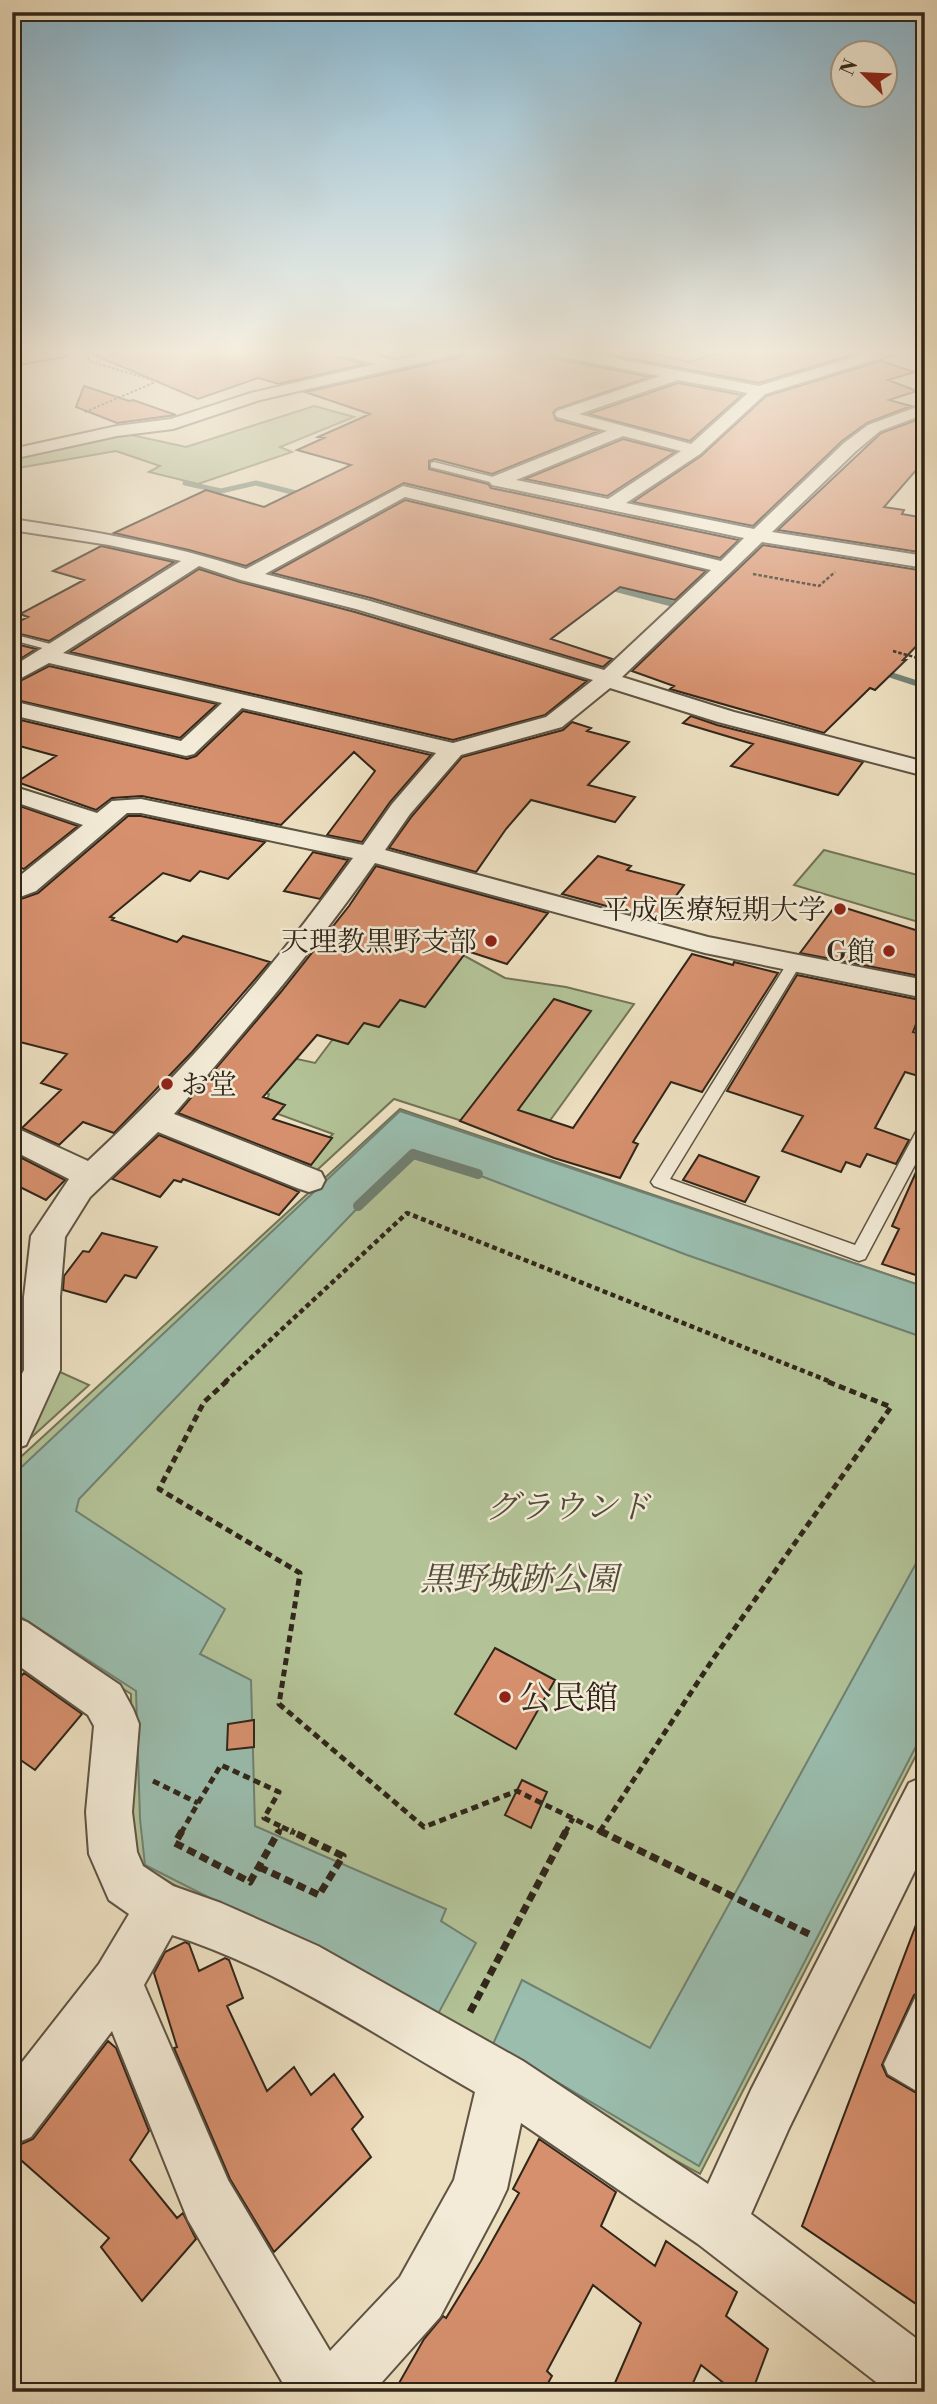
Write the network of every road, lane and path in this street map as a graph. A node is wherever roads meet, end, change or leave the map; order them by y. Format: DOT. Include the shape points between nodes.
graph roads {
  1 [pos="542,463"];
  2 [pos="674,463"];
  3 [pos="836,463"];
  4 [pos="434,465"];
  5 [pos="498,481"];
  6 [pos="558,495"];
  7 [pos="610,505"];
  8 [pos="519,518"];
  9 [pos="12,524"];
  10 [pos="758,536"];
  11 [pos="856,552"];
  12 [pos="197,559"];
  13 [pos="925,562"];
  14 [pos="725,569"];
  15 [pos="248,576"];
  16 [pos="12,637"];
  17 [pos="893,651"];
  18 [pos="49,652"];
  19 [pos="925,660"];
  20 [pos="12,677"];
  21 [pos="608,678"];
  22 [pos="239,699"];
  23 [pos="12,708"];
  24 [pos="453,750"];
  25 [pos="925,769"];
  26 [pos="12,793"];
  27 [pos="101,823"];
  28 [pos="370,854"];
  29 [pos="12,892"];
  30 [pos="795,962"];
  31 [pos="925,989"];
  32 [pos="153,1118"];
  33 [pos="925,1130"];
  34 [pos="12,1137"];
  35 [pos="90,1176"];
  36 [pos="309,1180"];
  37 [pos="12,1434"];
  38 [pos="12,1636"];
  39 [pos="114,1762"];
  40 [pos="925,1799"];
  41 [pos="198,1803"];
  42 [pos="573,1818"];
  43 [pos="282,1827"];
  44 [pos="600,1831"];
  45 [pos="259,1867"];
  46 [pos="161,1907"];
  47 [pos="846,1952"];
  48 [pos="117,1982"];
  49 [pos="925,2005"];
  50 [pos="466,2020"];
  51 [pos="504,2080"];
  52 [pos="925,2082"];
  53 [pos="12,2118"];
  54 [pos="718,2224"];
  55 [pos="925,2382"];
  56 [pos="321,2392"];
  57 [pos="333,2392"];
  1 -- 5 [label="street"];
  2 -- 7 [label="street"];
  3 -- 10 [label="street"];
  4 -- 5 [label="lane"];
  5 -- 6 [label="street"];
  6 -- 7 [label="street"];
  6 -- 8 [label="street"];
  7 -- 10 [label="street"];
  8 -- 14 [label="street"];
  8 -- 15 [label="street" via="403,491"];
  9 -- 12 [label="street" via="121,541"];
  10 -- 11 [label="street"];
  10 -- 14 [label="street"];
  11 -- 13 [label="street"];
  11 -- 14 [label="path" via="819,586"];
  12 -- 15 [label="street"];
  12 -- 18 [label="street"];
  14 -- 21 [label="street"];
  15 -- 21 [label="street"];
  16 -- 18 [label="lane"];
  17 -- 19 [label="path"];
  18 -- 20 [label="street"];
  18 -- 22 [label="street"];
  21 -- 24 [label="street" via="554,722"];
  21 -- 25 [label="street" via="726,717"];
  22 -- 23 [label="street" via="186,749"];
  22 -- 24 [label="street"];
  24 -- 28 [label="street" via="401,808"];
  26 -- 27 [label="street"];
  27 -- 28 [label="street" via="121,806 141,806"];
  27 -- 29 [label="street" via="27,885"];
  28 -- 30 [label="street" via="705,945"];
  28 -- 32 [label="street" via="263,992"];
  30 -- 31 [label="street"];
  30 -- 33 [label="lane" via="660,1182 859,1254"];
  32 -- 35 [label="street"];
  32 -- 36 [label="street"];
  34 -- 35 [label="street"];
  35 -- 37 [label="street" via="48,1236 42,1370"];
  38 -- 39 [label="street" via="104,1700 117,1724"];
  39 -- 41 [label="path"];
  39 -- 46 [label="street" via="109,1812 113,1854 126,1883"];
  40 -- 47 [label="street"];
  41 -- 43 [label="path" via="221,1765 279,1792 264,1818"];
  41 -- 45 [label="path" via="174,1843 250,1882"];
  42 -- 44 [label="path"];
  42 -- 44 [label="path" via="517,1791 424,1827 279,1704 300,1573 159,1489 204,1402 407,1213 891,1407 713,1659"];
  42 -- 50 [label="path"];
  43 -- 45 [label="path"];
  43 -- 45 [label="path" via="343,1856 319,1895"];
  44 -- 47 [label="path"];
  46 -- 48 [label="street"];
  46 -- 51 [label="street" via="204,1920 300,1964"];
  47 -- 54 [label="street"];
  48 -- 53 [label="street"];
  48 -- 56 [label="street" via="208,2200"];
  49 -- 52 [label="lane" via="898,2064"];
  51 -- 54 [label="street"];
  51 -- 57 [label="street" via="479,2189 427,2285"];
  54 -- 55 [label="street"];
}
